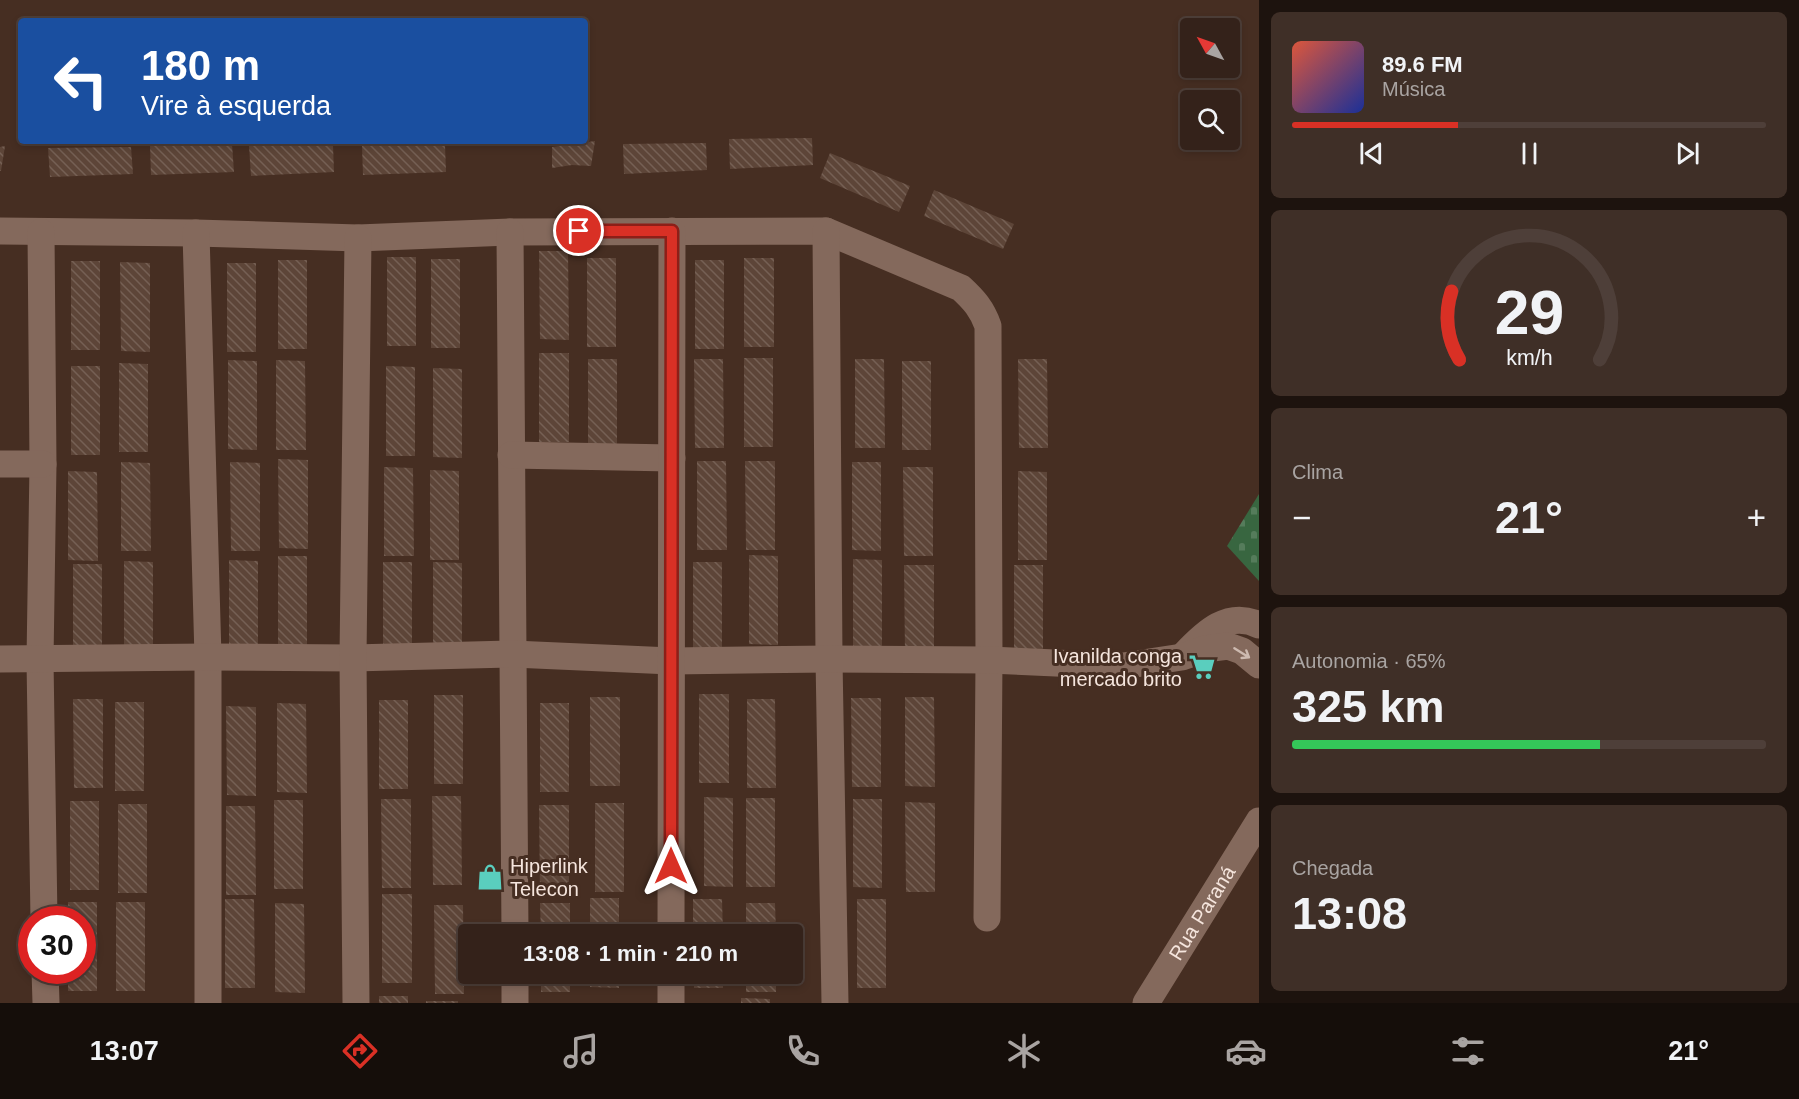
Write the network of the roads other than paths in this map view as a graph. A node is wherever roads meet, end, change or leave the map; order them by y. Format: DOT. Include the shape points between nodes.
graph roads {
  1 [pos="0,231"];
  2 [pos="672,231"];
  3 [pos="826,231"];
  4 [pos="42,232"];
  5 [pos="510,232"];
  6 [pos="196,233"];
  7 [pos="358,238"];
  8 [pos="511,455"];
  9 [pos="672,458"];
  10 [pos="0,464"];
  11 [pos="43,464"];
  12 [pos="1259,625"];
  13 [pos="513,654"];
  14 [pos="208,657"];
  15 [pos="1182,657"];
  16 [pos="353,658"];
  17 [pos="0,659"];
  18 [pos="829,659"];
  19 [pos="40,660"];
  20 [pos="989,660"];
  21 [pos="671,661"];
  22 [pos="1259,665"];
  23 [pos="1259,820"];
  24 [pos="1248,855"];
  25 [pos="44,906"];
  26 [pos="987,918"];
  27 [pos="515,924"];
  28 [pos="670,924"];
  29 [pos="45,984"];
  30 [pos="515,984"];
  31 [pos="670,984"];
  32 [pos="46,1003"];
  33 [pos="208,1003"];
  34 [pos="356,1003"];
  35 [pos="515,1003"];
  36 [pos="670,1003"];
  37 [pos="835,1003"];
  38 [pos="1146,1003"];
  1 -- 4 [label="street"];
  2 -- 3 [label="street"];
  2 -- 5 [label="street"];
  2 -- 9 [label="street"];
  3 -- 18 [label="street"];
  3 -- 20 [label="street" via="961,288 983,311 988,326"];
  4 -- 6 [label="street"];
  4 -- 11 [label="street"];
  5 -- 7 [label="street"];
  5 -- 8 [label="street"];
  6 -- 7 [label="street"];
  6 -- 14 [label="street"];
  7 -- 16 [label="street"];
  8 -- 9 [label="street"];
  8 -- 13 [label="street"];
  9 -- 21 [label="street"];
  10 -- 11 [label="street"];
  11 -- 19 [label="street"];
  12 -- 15 [label="street" via="1244,619 1214,627"];
  13 -- 16 [label="street"];
  13 -- 21 [label="street"];
  13 -- 27 [label="street"];
  14 -- 16 [label="street"];
  14 -- 19 [label="street"];
  14 -- 33 [label="street"];
  15 -- 20 [label="street" via="1123,666"];
  15 -- 22 [label="street, one-way" via="1228,646 1242,651"];
  16 -- 34 [label="street"];
  17 -- 19 [label="street"];
  18 -- 20 [label="street"];
  18 -- 21 [label="street"];
  18 -- 37 [label="street"];
  19 -- 25 [label="street"];
  20 -- 26 [label="street"];
  21 -- 28 [label="street"];
  23 -- 24 [label="street, Rua Paraná"];
  24 -- 38 [label="street, Rua Paraná"];
  29 -- 32 [label="street"];
  30 -- 35 [label="street"];
  31 -- 36 [label="street"];
}
